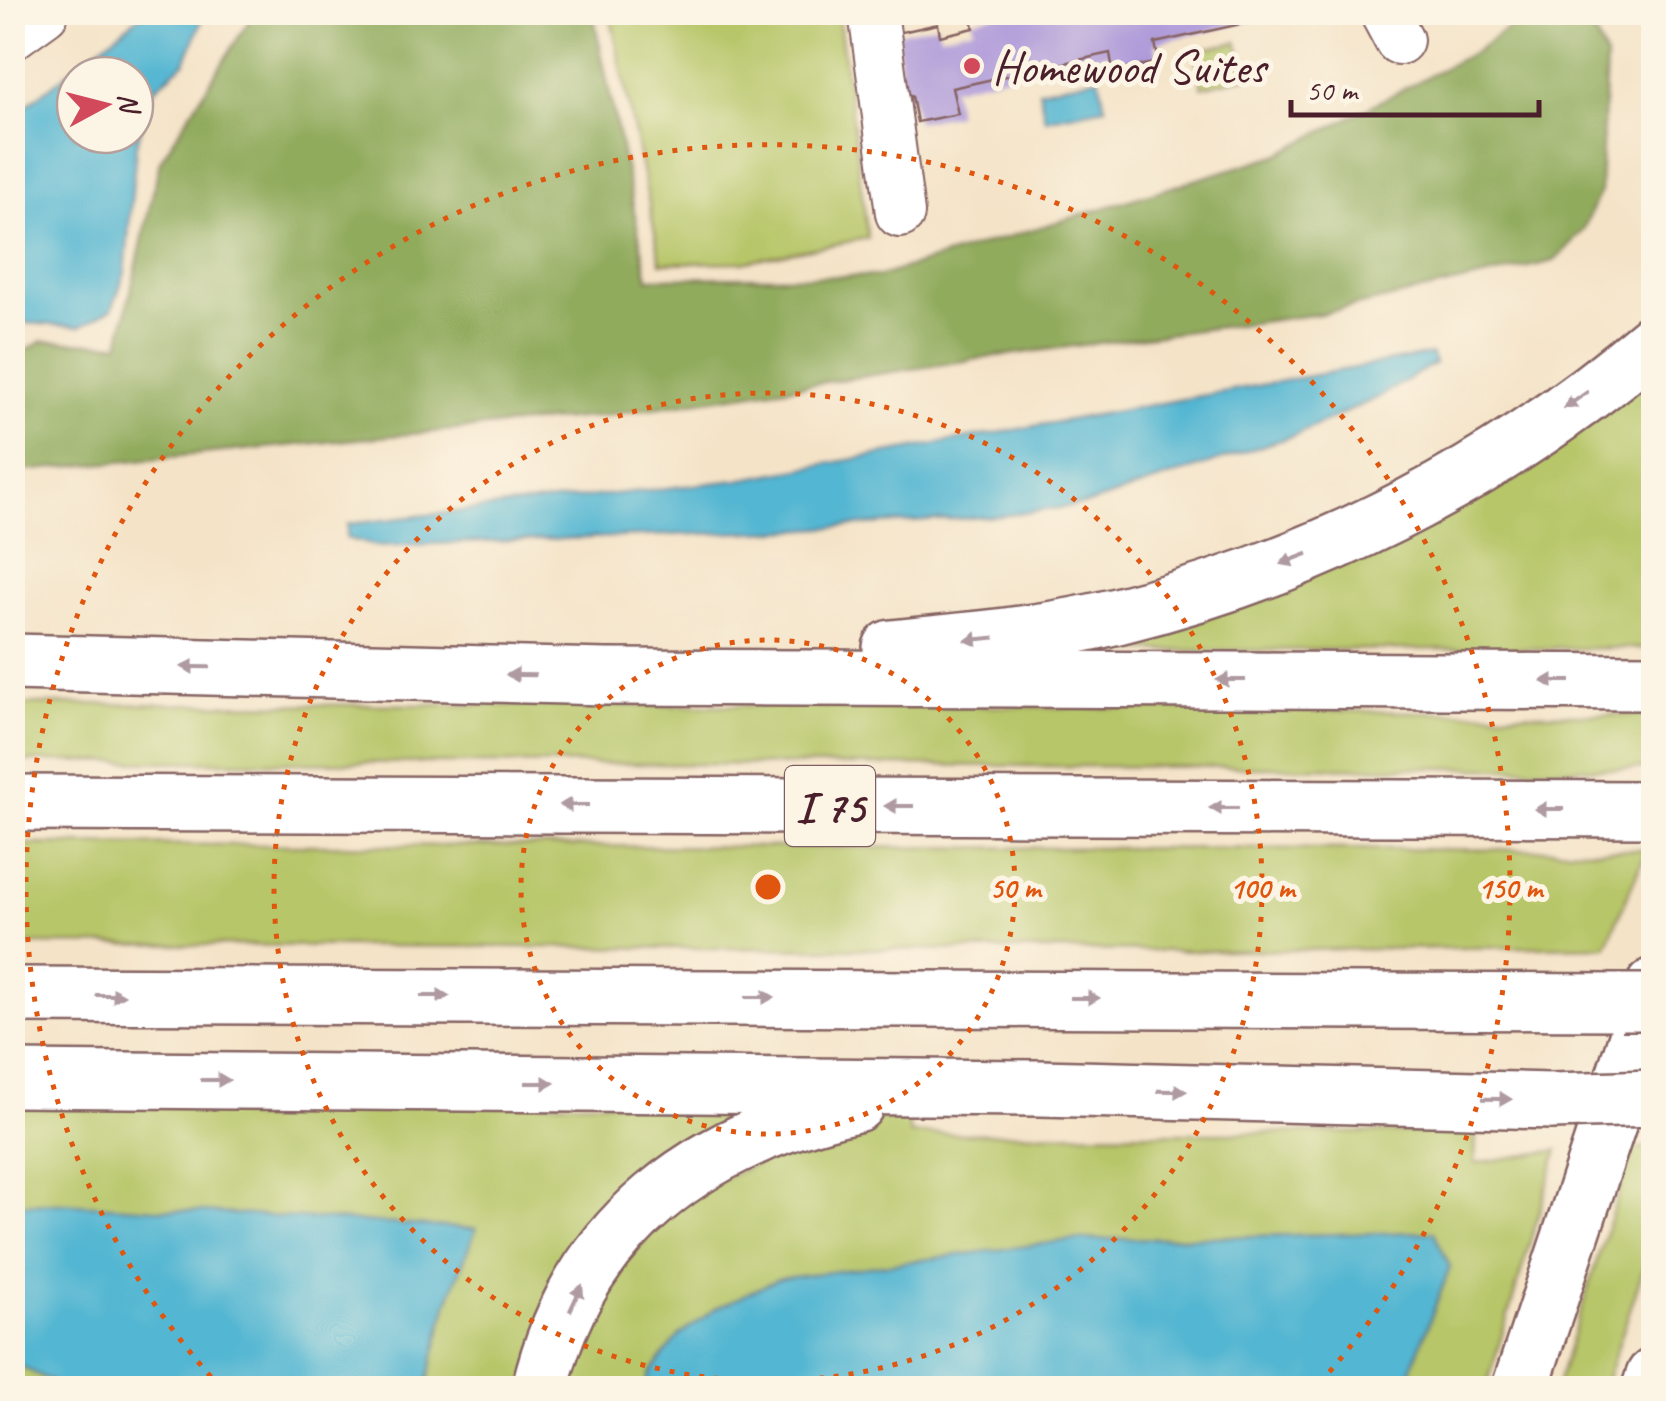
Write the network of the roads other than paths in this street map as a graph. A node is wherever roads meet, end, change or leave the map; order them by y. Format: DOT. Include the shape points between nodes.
graph roads {
  1 [pos="44,12"];
  2 [pos="874,12"];
  3 [pos="12,35"];
  4 [pos="900,213"];
  5 [pos="1654,342"];
  6 [pos="12,662"];
  7 [pos="606,677"];
  8 [pos="1654,682"];
  9 [pos="12,803"];
  10 [pos="1650,809"];
  11 [pos="12,995"];
  12 [pos="1643,997"];
  13 [pos="12,1079"];
  14 [pos="1040,1088"];
  15 [pos="1654,1098"];
  16 [pos="1654,1376"];
  17 [pos="540,1388"];
  18 [pos="1520,1388"];
  19 [pos="1650,1388"];
  1 -- 3 [label="street"];
  2 -- 4 [label="street"];
  5 -- 7 [label="highway, one-way" via="1470,473 1375,527 1250,576 1116,616 1021,634"];
  7 -- 6 [label="highway, one-way"];
  8 -- 7 [label="highway, one-way"];
  10 -- 9 [label="highway, I 75, one-way"];
  11 -- 12 [label="highway, one-way"];
  12 -- 18 [label="highway"];
  13 -- 14 [label="highway, one-way"];
  14 -- 15 [label="highway, one-way, bridge"];
  17 -- 14 [label="highway, one-way" via="587,1274 638,1211 708,1156 779,1125 904,1094"];
  16 -- 19 [label="highway"];
}
